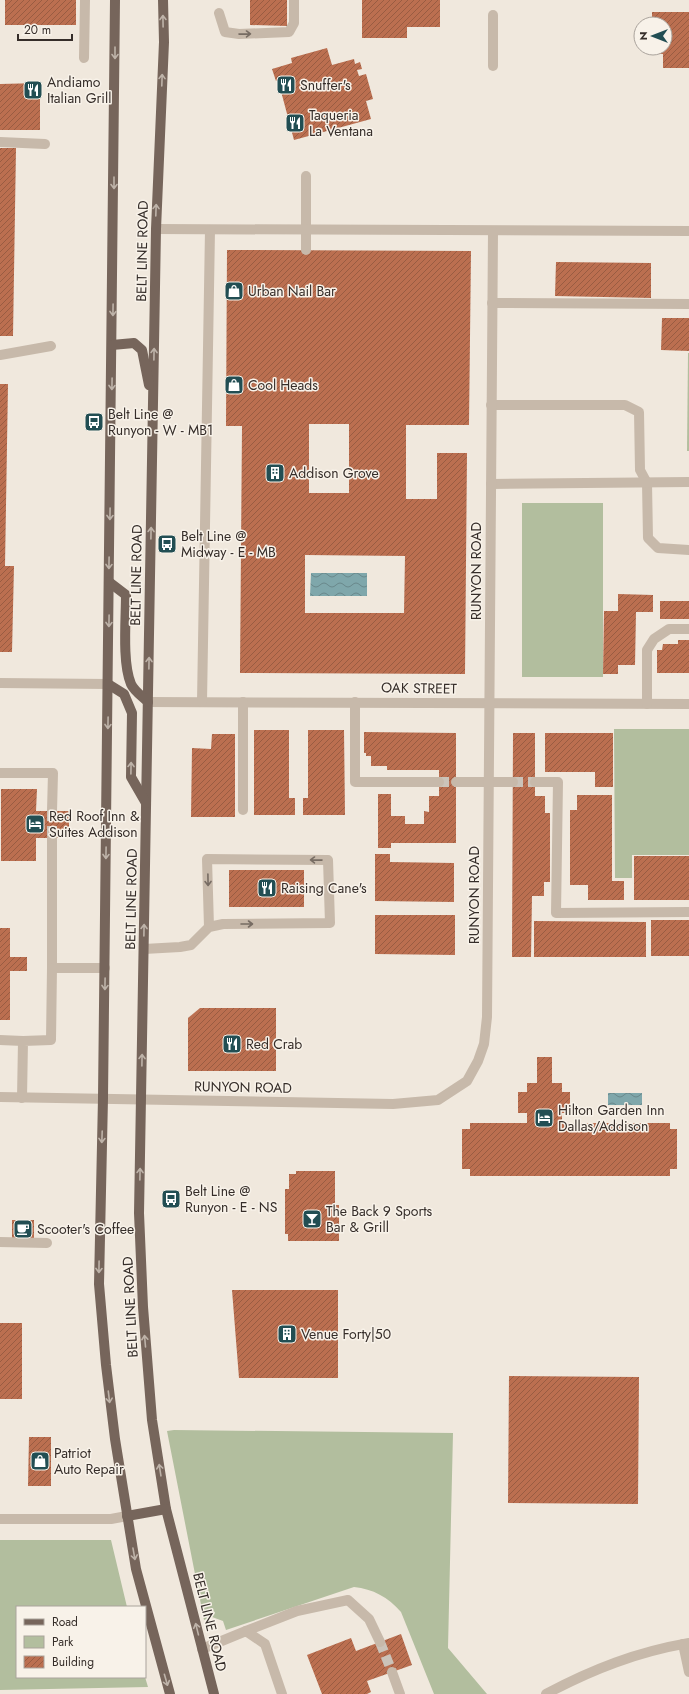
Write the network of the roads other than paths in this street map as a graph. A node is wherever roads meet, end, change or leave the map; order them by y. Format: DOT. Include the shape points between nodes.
graph roads {
  1 [pos="85,0"];
  2 [pos="115,0"];
  3 [pos="163,0"];
  4 [pos="294,0"];
  5 [pos="219,13"];
  6 [pos="493,15"];
  7 [pos="84,58"];
  8 [pos="493,66"];
  9 [pos="0,142"];
  10 [pos="45,144"];
  11 [pos="306,176"];
  12 [pos="156,229"];
  13 [pos="210,230"];
  14 [pos="306,230"];
  15 [pos="689,231"];
  16 [pos="493,232"];
  17 [pos="306,250"];
  18 [pos="492,303"];
  19 [pos="689,304"];
  20 [pos="112,344"];
  21 [pos="51,346"];
  22 [pos="0,355"];
  23 [pos="491,405"];
  24 [pos="153,407"];
  25 [pos="689,482"];
  26 [pos="647,483"];
  27 [pos="491,484"];
  28 [pos="689,550"];
  29 [pos="109,582"];
  30 [pos="689,629"];
  31 [pos="0,683"];
  32 [pos="108,684"];
  33 [pos="148,702"];
  34 [pos="202,702"];
  35 [pos="243,702"];
  36 [pos="355,702"];
  37 [pos="489,703"];
  38 [pos="647,704"];
  39 [pos="689,704"];
  40 [pos="0,773"];
  41 [pos="438,782"];
  42 [pos="456,782"];
  43 [pos="489,782"];
  44 [pos="513,782"];
  45 [pos="535,782"];
  46 [pos="146,803"];
  47 [pos="243,810"];
  48 [pos="52,811"];
  49 [pos="52,838"];
  50 [pos="689,912"];
  51 [pos="209,928"];
  52 [pos="144,949"];
  53 [pos="52,968"];
  54 [pos="105,968"];
  55 [pos="0,1040"];
  56 [pos="22,1041"];
  57 [pos="0,1097"];
  58 [pos="22,1098"];
  59 [pos="103,1098"];
  60 [pos="141,1099"];
  61 [pos="0,1242"];
  62 [pos="47,1243"];
  63 [pos="166,1509"];
  64 [pos="127,1516"];
  65 [pos="0,1519"];
  66 [pos="246,1631"];
  67 [pos="380,1642"];
  68 [pos="686,1644"];
  69 [pos="202,1649"];
  70 [pos="392,1672"];
  71 [pos="689,1672"];
  72 [pos="170,1694"];
  73 [pos="214,1694"];
  74 [pos="282,1694"];
  75 [pos="400,1694"];
  76 [pos="546,1694"];
  1 -- 7 [label="street"];
  2 -- 20 [label="main road, BELT LINE ROAD, one-way"];
  12 -- 3 [label="main road, BELT LINE ROAD, one-way" via="164,42"];
  5 -- 4 [label="street, one-way" via="225,32 289,32 294,23"];
  6 -- 8 [label="street"];
  9 -- 10 [label="street"];
  11 -- 14 [label="street"];
  12 -- 13 [label="street"];
  24 -- 12 [label="main road, BELT LINE ROAD, one-way"];
  13 -- 14 [label="street"];
  13 -- 34 [label="street"];
  14 -- 16 [label="street"];
  14 -- 17 [label="street"];
  15 -- 16 [label="street"];
  16 -- 18 [label="street, RUNYON ROAD"];
  18 -- 19 [label="street"];
  18 -- 23 [label="street, RUNYON ROAD"];
  20 -- 24 [label="main road" via="134,343 142,350"];
  20 -- 29 [label="main road, BELT LINE ROAD, one-way"];
  21 -- 22 [label="street"];
  23 -- 26 [label="street" via="625,405 639,412 640,470"];
  23 -- 27 [label="street, RUNYON ROAD"];
  33 -- 24 [label="main road, BELT LINE ROAD, one-way"];
  25 -- 26 [label="street"];
  26 -- 27 [label="street"];
  26 -- 28 [label="street" via="648,538 658,548"];
  27 -- 37 [label="street, RUNYON ROAD"];
  29 -- 32 [label="main road, BELT LINE ROAD, one-way"];
  29 -- 33 [label="main road" via="126,595 128,673 132,686"];
  30 -- 38 [label="street" via="669,629 654,639 647,650"];
  31 -- 32 [label="street"];
  46 -- 32 [label="main road, one-way" via="131,777 132,713 124,694"];
  32 -- 54 [label="main road, BELT LINE ROAD, one-way"];
  33 -- 34 [label="street, OAK STREET"];
  33 -- 46 [label="main road, BELT LINE ROAD"];
  34 -- 35 [label="street, OAK STREET"];
  35 -- 36 [label="street, OAK STREET"];
  35 -- 47 [label="street"];
  36 -- 37 [label="street, OAK STREET"];
  36 -- 41 [label="street" via="355,782"];
  37 -- 38 [label="street, OAK STREET"];
  37 -- 43 [label="street, RUNYON ROAD"];
  38 -- 39 [label="street, OAK STREET"];
  40 -- 48 [label="street" via="53,773"];
  42 -- 43 [label="street"];
  43 -- 44 [label="street"];
  43 -- 60 [label="street, RUNYON ROAD" via="487,1017 484,1044 467,1081 438,1100 393,1104"];
  45 -- 50 [label="street" via="558,782 556,913"];
  52 -- 46 [label="main road, BELT LINE ROAD, one-way"];
  49 -- 53 [label="street"];
  51 -- 51 [label="street, one-way" via="223,924 330,924 328,860 207,859"];
  51 -- 52 [label="street" via="191,944"];
  60 -- 52 [label="main road, BELT LINE ROAD, one-way"];
  53 -- 54 [label="street"];
  53 -- 56 [label="street" via="51,1040"];
  54 -- 59 [label="main road, BELT LINE ROAD, one-way"];
  55 -- 56 [label="street"];
  56 -- 58 [label="street"];
  57 -- 58 [label="street, RUNYON ROAD"];
  58 -- 59 [label="street, RUNYON ROAD"];
  59 -- 60 [label="street, RUNYON ROAD"];
  59 -- 64 [label="main road, BELT LINE ROAD, one-way" via="100,1298 114,1432"];
  63 -- 60 [label="main road, BELT LINE ROAD, one-way" via="152,1420 142,1307 139,1213"];
  61 -- 62 [label="street"];
  63 -- 64 [label="main road"];
  69 -- 63 [label="main road, BELT LINE ROAD, one-way"];
  64 -- 65 [label="street" via="111,1519"];
  64 -- 72 [label="main road, BELT LINE ROAD, one-way" via="136,1569"];
  66 -- 67 [label="street" via="297,1611 348,1600 369,1619"];
  66 -- 69 [label="street"];
  66 -- 74 [label="street" via="265,1644"];
  68 -- 71 [label="street"];
  68 -- 76 [label="street" via="625,1658 582,1675"];
  69 -- 73 [label="main road, BELT LINE ROAD"];
  70 -- 75 [label="street"];
}
